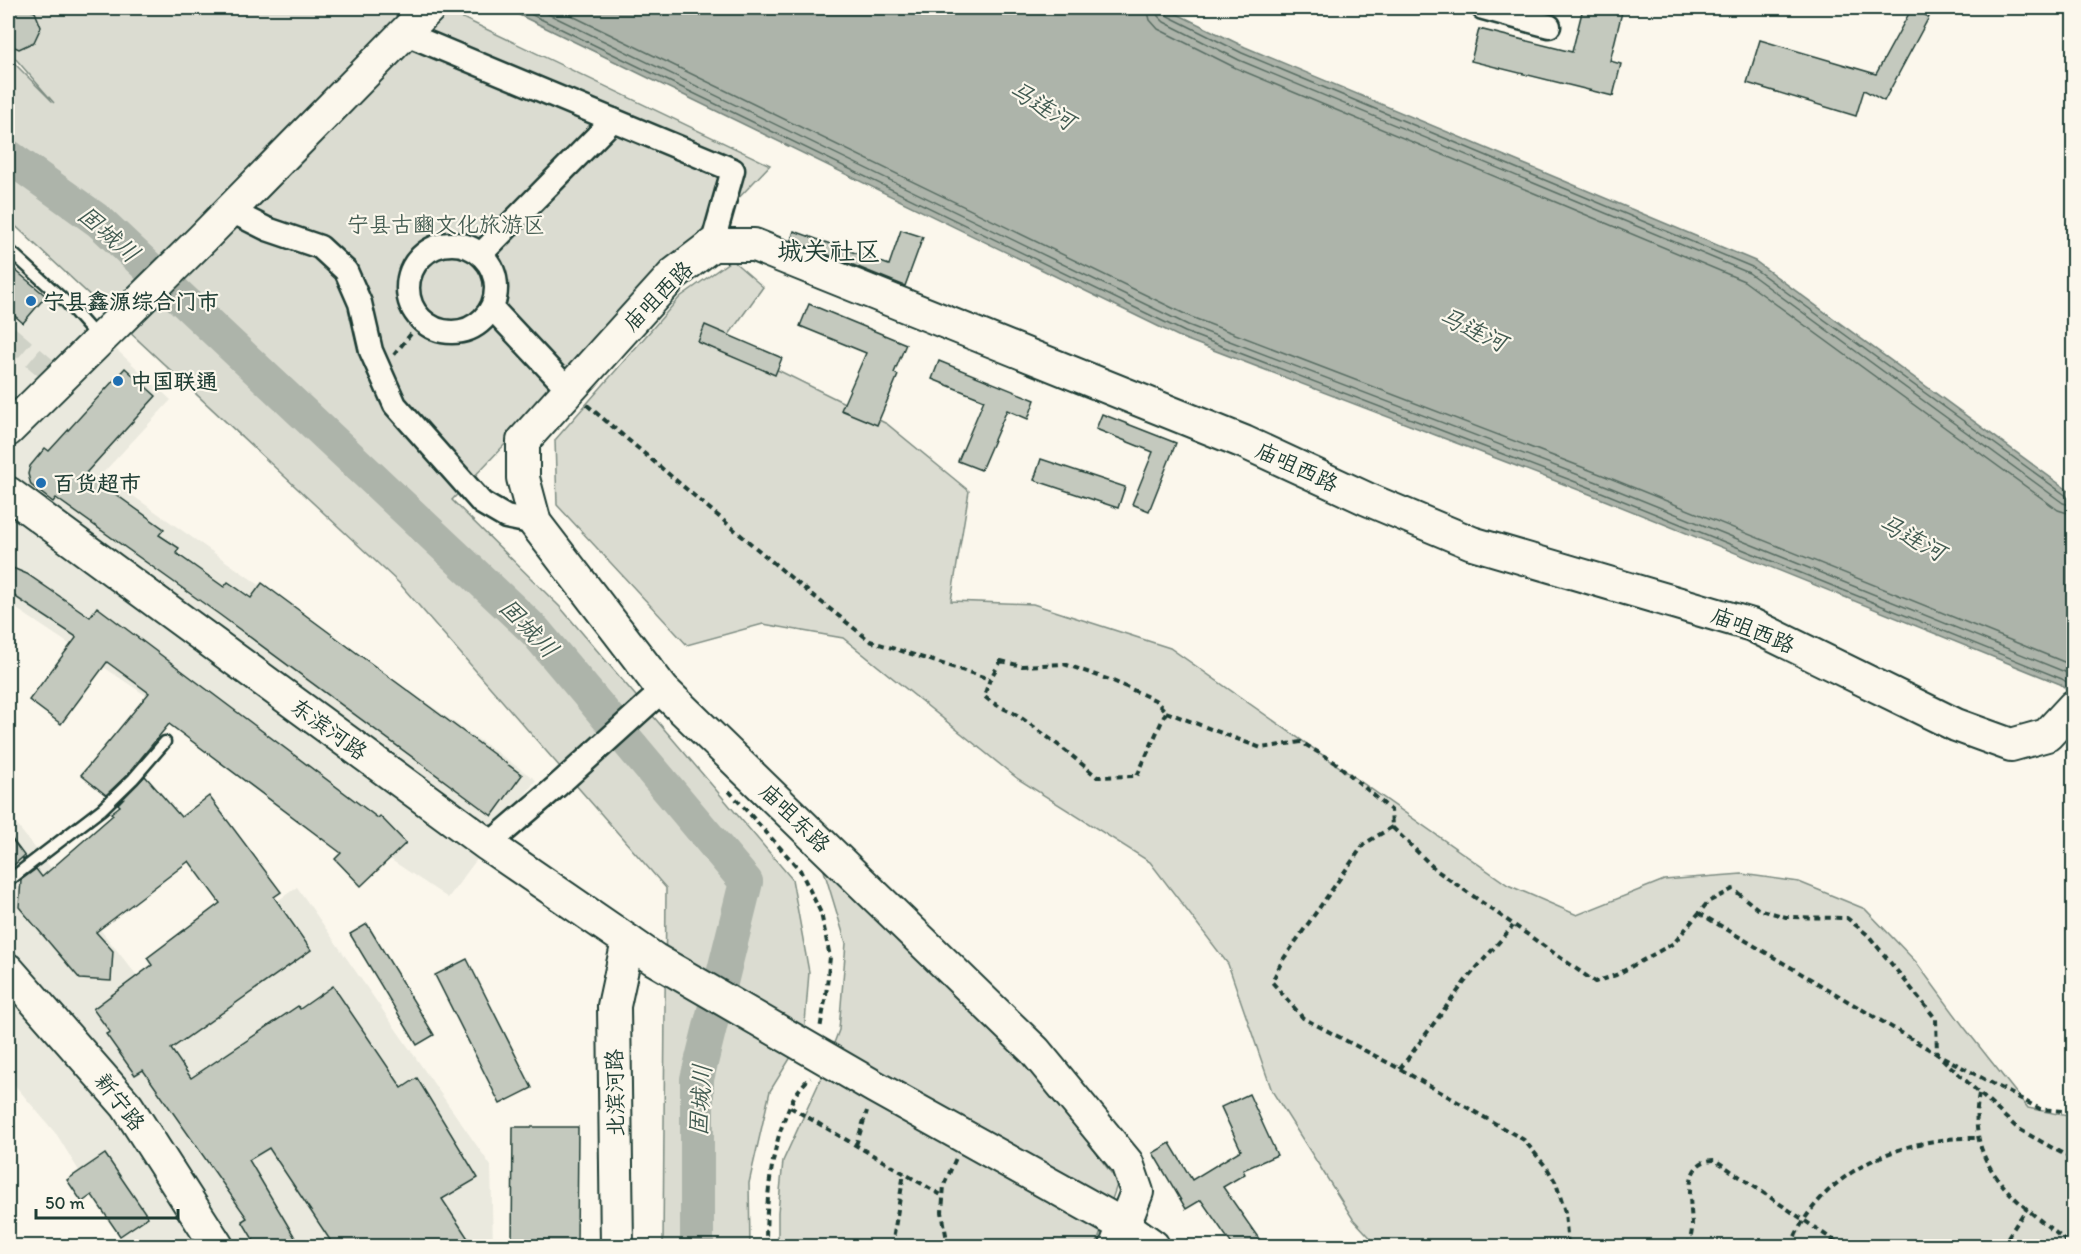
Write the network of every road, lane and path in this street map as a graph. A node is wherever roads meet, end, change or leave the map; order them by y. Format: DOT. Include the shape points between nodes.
graph roads {
  1 [pos="1483,8"];
  2 [pos="419,18"];
  3 [pos="1549,26"];
  4 [pos="613,120"];
  5 [pos="229,210"];
  6 [pos="712,245"];
  7 [pos="8,249"];
  8 [pos="481,254"];
  9 [pos="492,308"];
  10 [pos="422,320"];
  11 [pos="103,335"];
  12 [pos="380,372"];
  13 [pos="569,390"];
  14 [pos="8,429"];
  15 [pos="8,493"];
  16 [pos="535,523"];
  17 [pos="990,679"];
  18 [pos="653,699"];
  19 [pos="2070,711"];
  20 [pos="1166,712"];
  21 [pos="165,742"];
  22 [pos="729,791"];
  23 [pos="1392,827"];
  24 [pos="488,845"];
  25 [pos="8,881"];
  26 [pos="1699,913"];
  27 [pos="1513,926"];
  28 [pos="628,941"];
  29 [pos="8,970"];
  30 [pos="812,1051"];
  31 [pos="1937,1054"];
  32 [pos="1400,1069"];
  33 [pos="875,1087"];
  34 [pos="1979,1093"];
  35 [pos="790,1107"];
  36 [pos="2073,1112"];
  37 [pos="965,1138"];
  38 [pos="1977,1138"];
  39 [pos="856,1145"];
  40 [pos="2073,1160"];
  41 [pos="904,1173"];
  42 [pos="943,1196"];
  43 [pos="2027,1208"];
  44 [pos="1804,1220"];
  45 [pos="1121,1236"];
  46 [pos="217,1246"];
  47 [pos="617,1246"];
  48 [pos="766,1246"];
  49 [pos="892,1246"];
  50 [pos="948,1246"];
  51 [pos="1153,1246"];
  52 [pos="1568,1246"];
  53 [pos="1688,1246"];
  54 [pos="1791,1246"];
  55 [pos="1842,1246"];
  56 [pos="2002,1246"];
  57 [pos="2072,1246"];
  1 -- 3 [label="street"];
  2 -- 4 [label="street"];
  2 -- 5 [label="street"];
  4 -- 6 [label="street" via="733,170"];
  4 -- 8 [label="street"];
  5 -- 11 [label="street"];
  5 -- 12 [label="street" via="267,229 320,247 346,271 360,303 370,351"];
  6 -- 13 [label="street, 庙咀西路" via="674,274"];
  6 -- 19 [label="street, 庙咀西路" via="754,245 1244,442 1472,543 1752,625 1956,725 2012,745 2047,735"];
  7 -- 11 [label="lane"];
  8 -- 9 [label="street" via="495,280"];
  8 -- 10 [label="street" via="453,244 438,246 415,265 409,279 409,294"];
  9 -- 10 [label="street" via="484,320 460,332 440,330"];
  9 -- 13 [label="street"];
  10 -- 12 [label="path"];
  11 -- 14 [label="street"];
  12 -- 16 [label="street" via="394,405 482,503 506,517"];
  13 -- 16 [label="street, 庙咀东路" via="523,441 523,478"];
  13 -- 17 [label="path" via="870,640"];
  15 -- 24 [label="street, 东滨河路"];
  16 -- 18 [label="street, 庙咀东路"];
  17 -- 20 [label="path" via="1001,660 1022,666 1064,664 1155,700"];
  17 -- 20 [label="path" via="984,696 991,703 1060,745 1097,777 1137,776"];
  18 -- 24 [label="street"];
  18 -- 45 [label="street, 庙咀东路" via="1035,1051 1127,1163 1137,1192"];
  20 -- 23 [label="path" via="1261,748 1301,742 1336,763 1391,810"];
  21 -- 25 [label="lane" via="102,809"];
  22 -- 30 [label="path" via="800,870 821,913 830,957 826,995"];
  23 -- 27 [label="path" via="1436,870"];
  23 -- 32 [label="path" via="1364,844 1282,961 1272,982 1303,1018"];
  24 -- 28 [label="street, 东滨河路"];
  26 -- 27 [label="path" via="1674,943 1616,975 1595,982"];
  26 -- 31 [label="path"];
  26 -- 31 [label="path" via="1708,902 1733,889 1758,909 1786,917 1846,918 1868,935 1936,1019"];
  27 -- 32 [label="path" via="1466,980"];
  28 -- 30 [label="street, 东滨河路"];
  28 -- 47 [label="street, 北滨河路" via="615,1006"];
  29 -- 46 [label="street, 新宁路" via="127,1106"];
  30 -- 33 [label="street, 东滨河路"];
  30 -- 35 [label="path" via="812,1075"];
  31 -- 34 [label="path"];
  31 -- 36 [label="path" via="2040,1109"];
  32 -- 52 [label="path" via="1524,1140 1537,1153 1561,1197"];
  33 -- 37 [label="street, 东滨河路"];
  33 -- 39 [label="path"];
  34 -- 38 [label="path"];
  34 -- 40 [label="path" via="2017,1128"];
  35 -- 39 [label="path"];
  35 -- 48 [label="path" via="780,1130 769,1186"];
  37 -- 42 [label="path"];
  37 -- 45 [label="street, 东滨河路"];
  38 -- 43 [label="path" via="1997,1180"];
  38 -- 44 [label="path" via="1918,1143 1881,1156 1831,1190"];
  39 -- 41 [label="path"];
  41 -- 42 [label="path"];
  41 -- 49 [label="path"];
  42 -- 50 [label="path"];
  43 -- 56 [label="path"];
  43 -- 57 [label="path"];
  44 -- 53 [label="path" via="1715,1160 1708,1160 1696,1166 1691,1177 1692,1231"];
  44 -- 54 [label="path"];
  44 -- 55 [label="path"];
  45 -- 51 [label="street, 东滨河路"];
}
